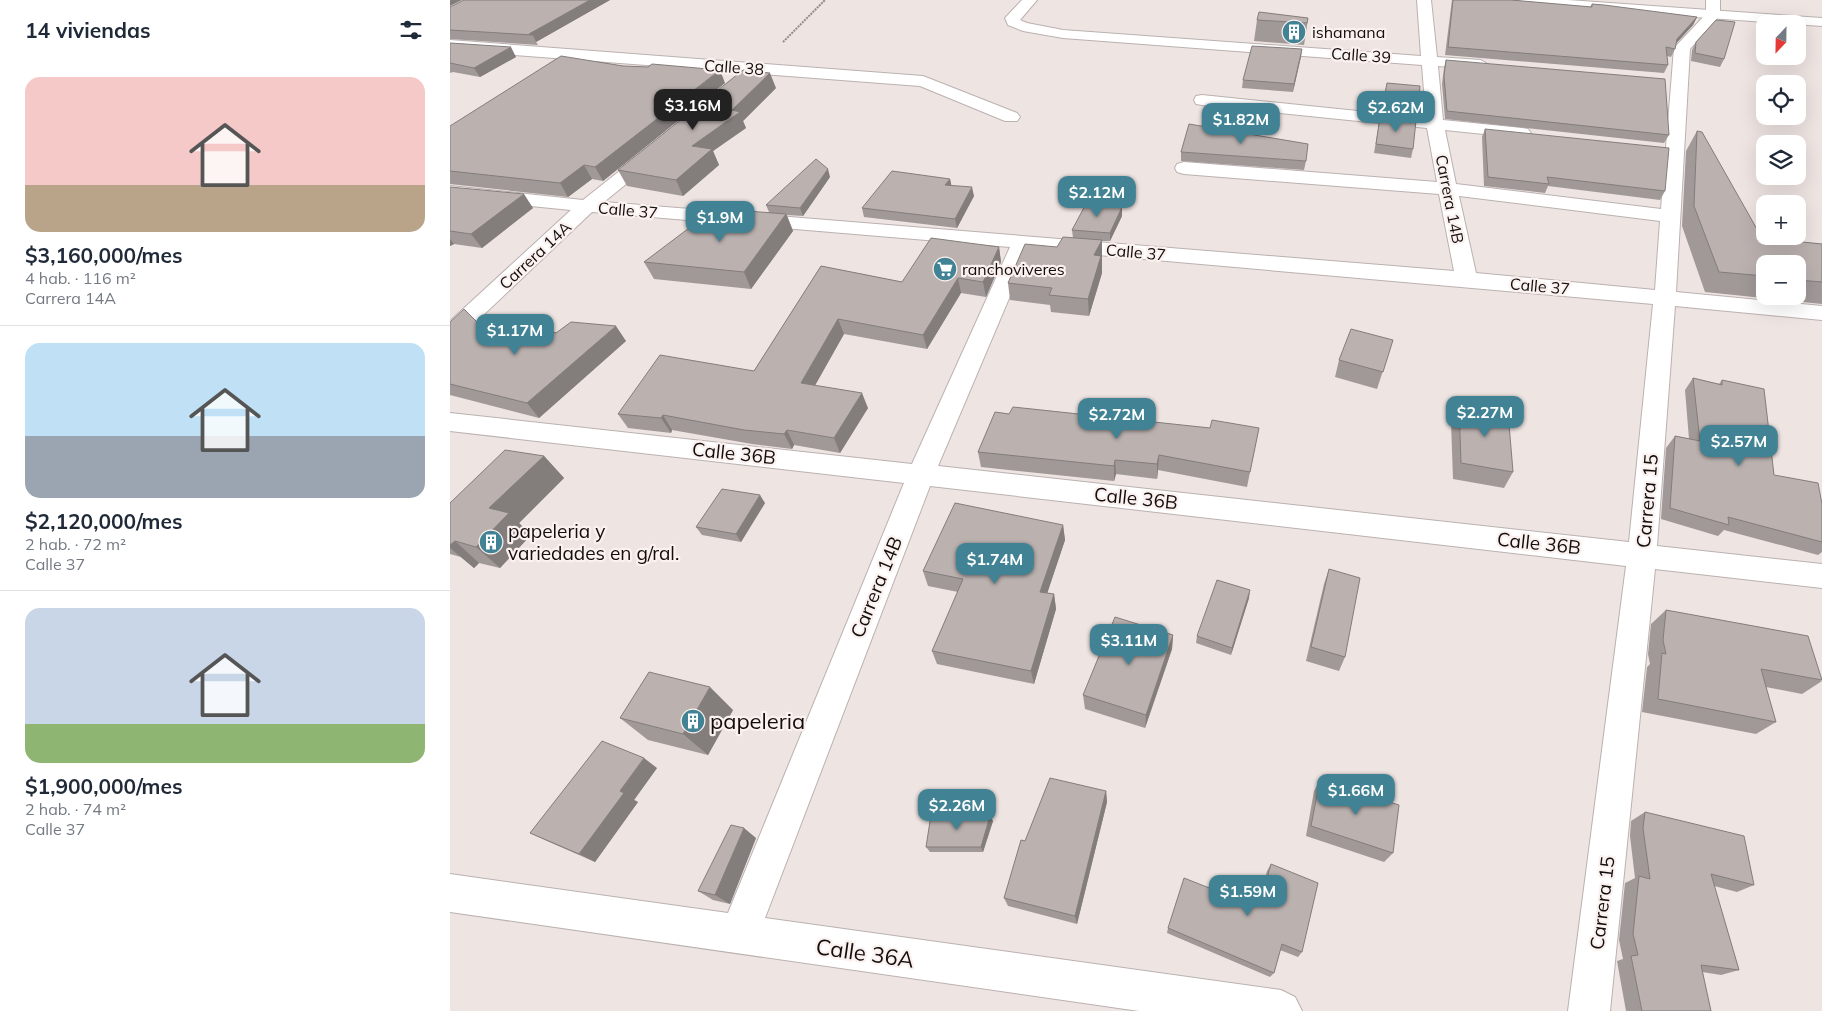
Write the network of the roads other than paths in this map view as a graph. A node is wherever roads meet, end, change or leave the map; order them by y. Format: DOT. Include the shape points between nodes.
graph roads {
  1 [pos="1030,0"];
  2 [pos="1424,0"];
  3 [pos="1508,0"];
  4 [pos="1547,2"];
  5 [pos="1713,7"];
  6 [pos="1822,22"];
  7 [pos="450,45"];
  8 [pos="1428,60"];
  9 [pos="1494,66"];
  10 [pos="756,69"];
  11 [pos="733,88"];
  12 [pos="1202,100"];
  13 [pos="1011,117"];
  14 [pos="1435,125"];
  15 [pos="1540,135"];
  16 [pos="664,144"];
  17 [pos="1184,168"];
  18 [pos="1448,189"];
  19 [pos="450,192"];
  20 [pos="587,206"];
  21 [pos="1670,216"];
  22 [pos="1022,243"];
  23 [pos="1466,279"];
  24 [pos="1665,297"];
  25 [pos="1822,313"];
  26 [pos="450,334"];
  27 [pos="450,422"];
  28 [pos="921,474"];
  29 [pos="1642,555"];
  30 [pos="1822,576"];
  31 [pos="450,892"];
  32 [pos="739,935"];
  33 [pos="1281,1011"];
  34 [pos="1589,1011"];
  1 -- 8 [label="street, Calle 39" via="1012,18 1013,22 1023,27 1063,34"];
  2 -- 8 [label="street, Carrera 14B"];
  3 -- 4 [label="street"];
  4 -- 5 [label="street"];
  5 -- 6 [label="street"];
  5 -- 21 [label="street, Carrera 15" via="1682,48 1670,81 1665,150"];
  7 -- 10 [label="street, Calle 38"];
  8 -- 9 [label="street, Calle 39"];
  8 -- 14 [label="street, Carrera 14B"];
  10 -- 11 [label="street"];
  10 -- 13 [label="street, Calle 38" via="923,81"];
  12 -- 14 [label="street"];
  14 -- 15 [label="street"];
  14 -- 18 [label="street, Carrera 14B"];
  16 -- 20 [label="street, Carrera 14A"];
  17 -- 18 [label="street"];
  18 -- 21 [label="street"];
  18 -- 23 [label="street, Carrera 14B"];
  19 -- 20 [label="street, Calle 37"];
  20 -- 22 [label="street, Calle 37"];
  20 -- 26 [label="street, Carrera 14A"];
  21 -- 24 [label="street, Carrera 15"];
  22 -- 23 [label="street, Calle 37"];
  22 -- 28 [label="street, Carrera 14B"];
  23 -- 24 [label="street, Calle 37"];
  24 -- 25 [label="street, Calle 37"];
  24 -- 29 [label="street, Carrera 15"];
  27 -- 28 [label="street, Calle 36B"];
  28 -- 29 [label="street, Calle 36B"];
  28 -- 32 [label="street, Carrera 14B"];
  29 -- 30 [label="street, Calle 36B"];
  29 -- 34 [label="street, Carrera 15"];
  31 -- 32 [label="street, Calle 36A"];
  32 -- 33 [label="street, Calle 36A"];
}
